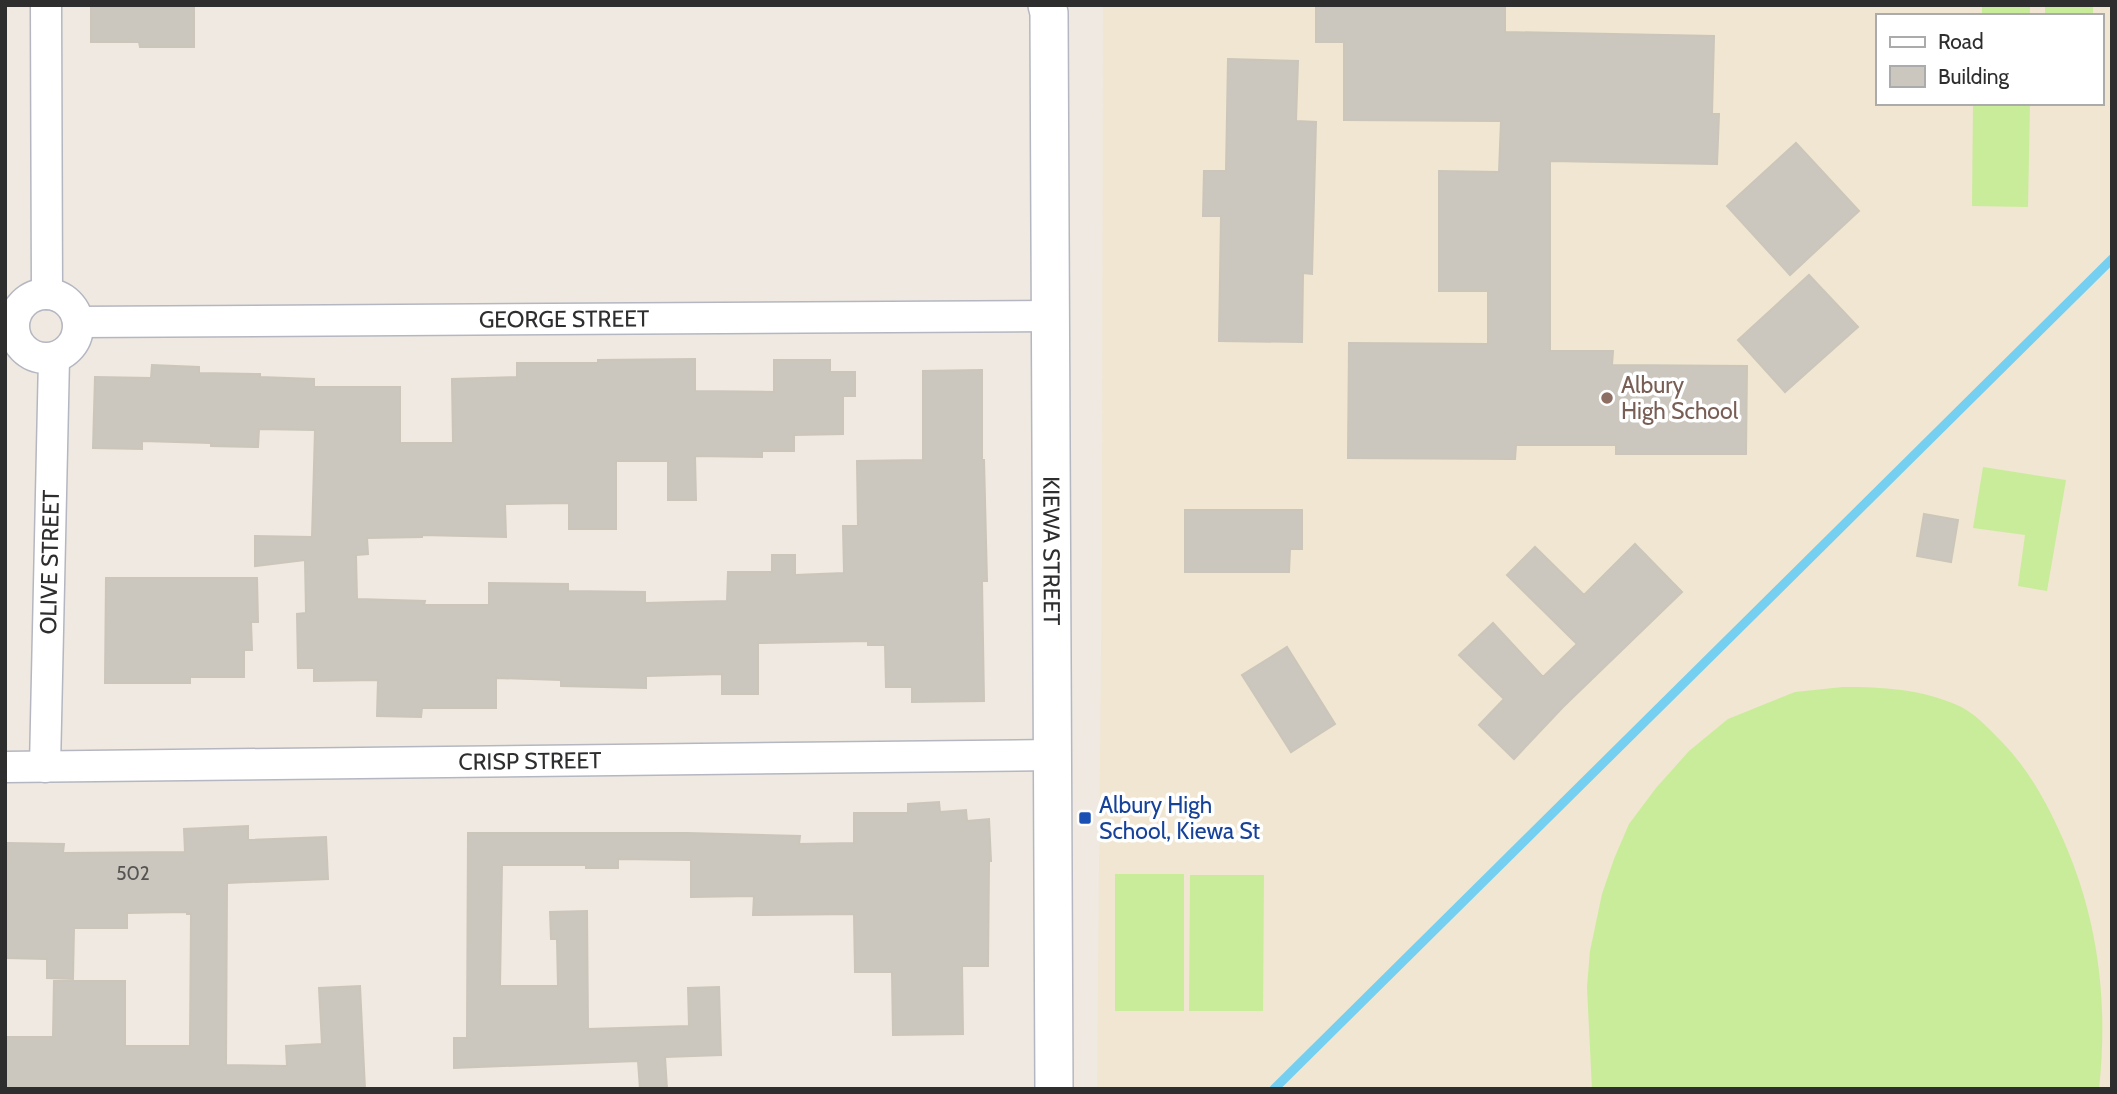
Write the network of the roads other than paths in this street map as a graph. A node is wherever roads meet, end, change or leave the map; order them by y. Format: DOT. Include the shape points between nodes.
graph roads {
  1 [pos="46,5"];
  2 [pos="1049,8"];
  3 [pos="47,294"];
  4 [pos="1051,316"];
  5 [pos="10,322"];
  6 [pos="78,322"];
  7 [pos="54,358"];
  8 [pos="1053,755"];
  9 [pos="5,767"];
  10 [pos="45,767"];
  11 [pos="1055,1089"];
  1 -- 3 [label="street"];
  2 -- 4 [label="street, KIEWA STREET"];
  3 -- 5 [label="street" via="22,305"];
  3 -- 6 [label="street" via="64,299"];
  4 -- 6 [label="street, GEORGE STREET"];
  4 -- 8 [label="street, KIEWA STREET"];
  5 -- 7 [label="street" via="24,351"];
  6 -- 7 [label="street" via="70,348"];
  7 -- 10 [label="street, OLIVE STREET"];
  8 -- 10 [label="street, CRISP STREET"];
  8 -- 11 [label="street, KIEWA STREET"];
  9 -- 10 [label="street, CRISP STREET"];
}
